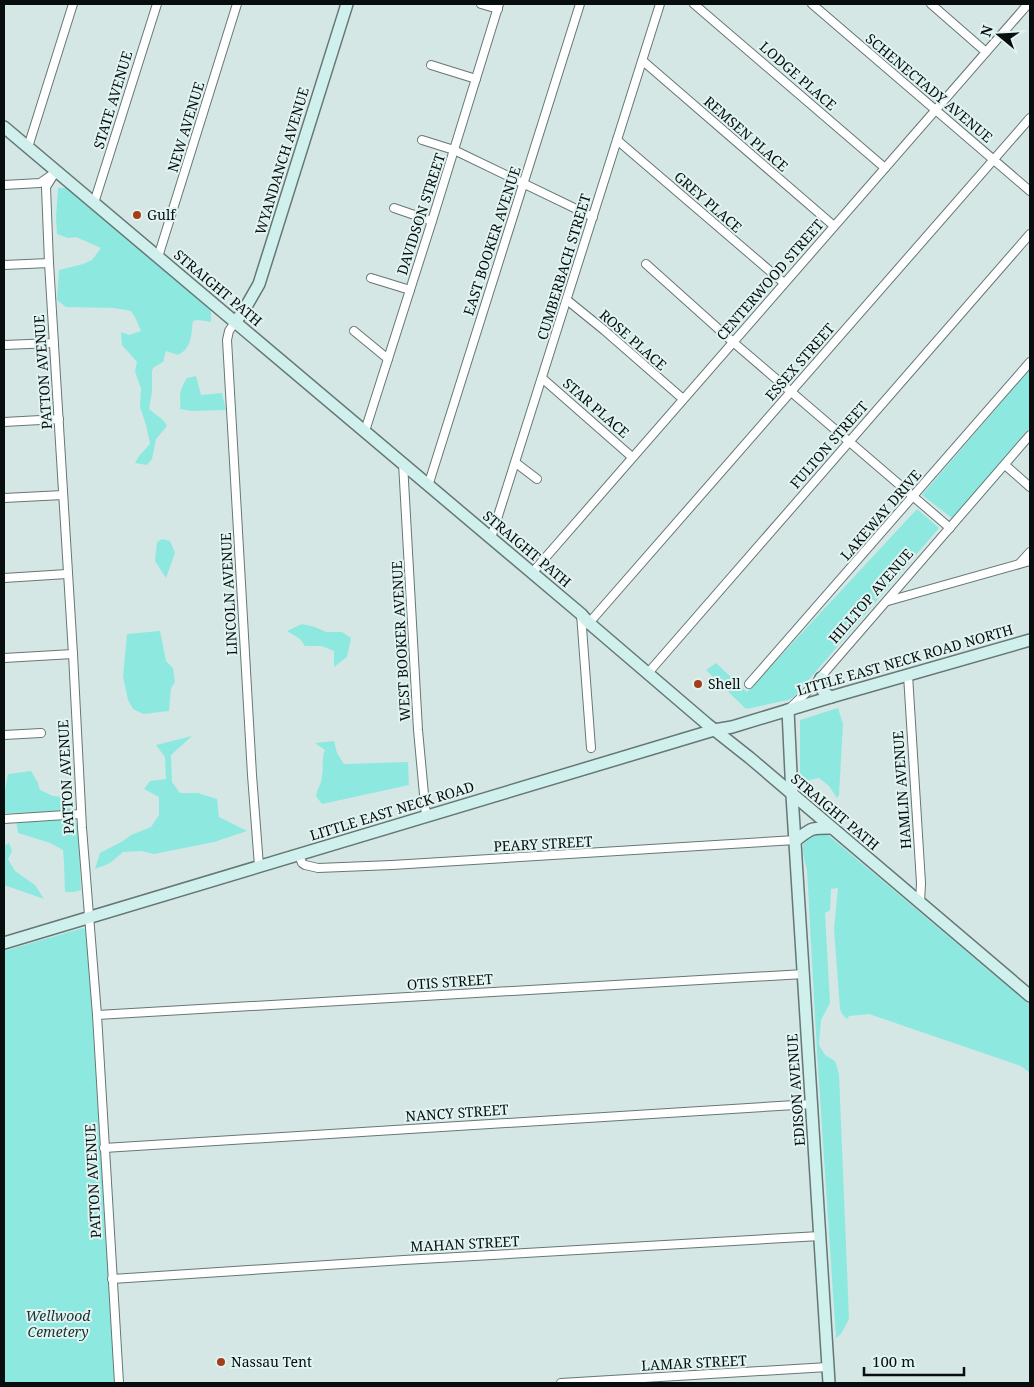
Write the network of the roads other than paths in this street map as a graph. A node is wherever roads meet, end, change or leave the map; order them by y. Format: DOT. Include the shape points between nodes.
graph roads {
  1 [pos="73,4"];
  2 [pos="156,4"];
  3 [pos="237,4"];
  4 [pos="347,4"];
  5 [pos="481,4"];
  6 [pos="580,4"];
  7 [pos="660,4"];
  8 [pos="694,4"];
  9 [pos="812,4"];
  10 [pos="931,4"];
  11 [pos="1028,4"];
  12 [pos="498,6"];
  13 [pos="986,52"];
  14 [pos="643,61"];
  15 [pos="431,65"];
  16 [pos="476,79"];
  17 [pos="935,110"];
  18 [pos="1030,118"];
  19 [pos="4,126"];
  20 [pos="422,140"];
  21 [pos="617,140"];
  22 [pos="28,147"];
  23 [pos="454,150"];
  24 [pos="994,159"];
  25 [pos="885,168"];
  26 [pos="56,171"];
  27 [pos="523,184"];
  28 [pos="4,185"];
  29 [pos="1030,191"];
  30 [pos="94,203"];
  31 [pos="394,208"];
  32 [pos="593,217"];
  33 [pos="432,221"];
  34 [pos="834,226"];
  35 [pos="1030,234"];
  36 [pos="158,257"];
  37 [pos="50,263"];
  38 [pos="646,264"];
  39 [pos="4,266"];
  40 [pos="371,278"];
  41 [pos="784,283"];
  42 [pos="410,290"];
  43 [pos="567,300"];
  44 [pos="235,322"];
  45 [pos="354,331"];
  46 [pos="733,342"];
  47 [pos="54,343"];
  48 [pos="4,346"];
  49 [pos="388,359"];
  50 [pos="1030,362"];
  51 [pos="542,378"];
  52 [pos="791,391"];
  53 [pos="683,399"];
  54 [pos="59,419"];
  55 [pos="4,422"];
  56 [pos="365,431"];
  57 [pos="1030,435"];
  58 [pos="849,442"];
  59 [pos="632,457"];
  60 [pos="403,463"];
  61 [pos="516,463"];
  62 [pos="1004,465"];
  63 [pos="537,479"];
  64 [pos="428,486"];
  65 [pos="1030,487"];
  66 [pos="63,495"];
  67 [pos="913,497"];
  68 [pos="4,498"];
  69 [pos="950,528"];
  70 [pos="491,538"];
  71 [pos="1030,552"];
  72 [pos="1030,561"];
  73 [pos="1019,564"];
  74 [pos="532,573"];
  75 [pos="68,574"];
  76 [pos="4,578"];
  77 [pos="886,601"];
  78 [pos="585,619"];
  79 [pos="1030,640"];
  80 [pos="73,654"];
  81 [pos="4,658"];
  82 [pos="648,673"];
  83 [pos="908,675"];
  84 [pos="820,678"];
  85 [pos="749,684"];
  86 [pos="831,697"];
  87 [pos="788,710"];
  88 [pos="714,730"];
  89 [pos="41,733"];
  90 [pos="4,735"];
  91 [pos="591,748"];
  92 [pos="792,795"];
  93 [pos="81,814"];
  94 [pos="426,816"];
  95 [pos="5,821"];
  96 [pos="830,828"];
  97 [pos="796,840"];
  98 [pos="299,855"];
  99 [pos="259,866"];
  100 [pos="920,903"];
  101 [pos="89,917"];
  102 [pos="4,943"];
  103 [pos="804,974"];
  104 [pos="1030,996"];
  105 [pos="97,1015"];
  106 [pos="812,1104"];
  107 [pos="104,1148"];
  108 [pos="820,1236"];
  109 [pos="112,1279"];
  110 [pos="828,1367"];
  111 [pos="118,1383"];
  112 [pos="561,1383"];
  113 [pos="829,1383"];
  1 -- 22 [label="street"];
  2 -- 30 [label="street, STATE AVENUE"];
  3 -- 36 [label="street, NEW AVENUE"];
  4 -- 44 [label="main road, WYANDANCH AVENUE" via="259,284"];
  5 -- 12 [label="street"];
  6 -- 27 [label="street, EAST BOOKER AVENUE"];
  7 -- 14 [label="street, CUMBERBACH STREET"];
  8 -- 25 [label="street, LODGE PLACE"];
  9 -- 17 [label="street, SCHENECTADY AVENUE"];
  10 -- 13 [label="street"];
  11 -- 13 [label="street, CENTERWOOD STREET"];
  12 -- 16 [label="street, DAVIDSON STREET"];
  13 -- 17 [label="street, CENTERWOOD STREET"];
  14 -- 21 [label="street, CUMBERBACH STREET"];
  14 -- 34 [label="street, REMSEN PLACE"];
  15 -- 16 [label="street"];
  16 -- 23 [label="street, DAVIDSON STREET"];
  17 -- 24 [label="street, SCHENECTADY AVENUE"];
  17 -- 25 [label="street, CENTERWOOD STREET"];
  18 -- 24 [label="street, ESSEX STREET"];
  19 -- 22 [label="main road, STRAIGHT PATH"];
  20 -- 23 [label="street"];
  21 -- 32 [label="street, CUMBERBACH STREET"];
  21 -- 41 [label="street, GREY PLACE"];
  22 -- 26 [label="main road, STRAIGHT PATH"];
  23 -- 27 [label="street"];
  23 -- 33 [label="street, DAVIDSON STREET"];
  24 -- 29 [label="street, SCHENECTADY AVENUE"];
  24 -- 52 [label="street, ESSEX STREET"];
  25 -- 34 [label="street, CENTERWOOD STREET"];
  26 -- 28 [label="street" via="40,183"];
  26 -- 30 [label="main road, STRAIGHT PATH"];
  26 -- 37 [label="street, PATTON AVENUE" via="46,187"];
  27 -- 32 [label="street"];
  27 -- 64 [label="street, EAST BOOKER AVENUE"];
  30 -- 36 [label="main road, STRAIGHT PATH"];
  31 -- 33 [label="street"];
  32 -- 43 [label="street, CUMBERBACH STREET"];
  33 -- 42 [label="street, DAVIDSON STREET"];
  34 -- 41 [label="street, CENTERWOOD STREET"];
  35 -- 58 [label="street, FULTON STREET"];
  36 -- 44 [label="main road, STRAIGHT PATH"];
  37 -- 39 [label="street"];
  37 -- 47 [label="street, PATTON AVENUE"];
  38 -- 46 [label="street"];
  40 -- 42 [label="street"];
  41 -- 46 [label="street, CENTERWOOD STREET"];
  42 -- 49 [label="street, DAVIDSON STREET"];
  43 -- 51 [label="street, CUMBERBACH STREET"];
  43 -- 53 [label="street, ROSE PLACE"];
  44 -- 56 [label="main road, STRAIGHT PATH"];
  44 -- 99 [label="street, LINCOLN AVENUE" via="227,340"];
  45 -- 49 [label="street"];
  46 -- 52 [label="street"];
  46 -- 53 [label="street, CENTERWOOD STREET"];
  47 -- 48 [label="street"];
  47 -- 54 [label="street, PATTON AVENUE"];
  49 -- 56 [label="street, DAVIDSON STREET"];
  50 -- 67 [label="street, LAKEWAY DRIVE"];
  51 -- 59 [label="street, STAR PLACE"];
  51 -- 61 [label="street, CUMBERBACH STREET"];
  52 -- 58 [label="street"];
  52 -- 78 [label="street, ESSEX STREET"];
  53 -- 59 [label="street, CENTERWOOD STREET"];
  54 -- 55 [label="street"];
  54 -- 66 [label="street, PATTON AVENUE"];
  56 -- 60 [label="main road, STRAIGHT PATH"];
  57 -- 62 [label="street, HILLTOP AVENUE"];
  58 -- 67 [label="street"];
  58 -- 82 [label="street, FULTON STREET"];
  59 -- 74 [label="street, CENTERWOOD STREET"];
  60 -- 64 [label="main road, STRAIGHT PATH"];
  60 -- 94 [label="street, WEST BOOKER AVENUE"];
  61 -- 63 [label="street"];
  61 -- 70 [label="street, CUMBERBACH STREET"];
  62 -- 65 [label="street"];
  62 -- 69 [label="street, HILLTOP AVENUE"];
  64 -- 70 [label="main road, STRAIGHT PATH"];
  66 -- 68 [label="street"];
  66 -- 75 [label="street, PATTON AVENUE"];
  67 -- 69 [label="street"];
  67 -- 85 [label="street, LAKEWAY DRIVE"];
  69 -- 77 [label="street, HILLTOP AVENUE"];
  70 -- 74 [label="main road, STRAIGHT PATH"];
  71 -- 73 [label="street"];
  72 -- 73 [label="street"];
  73 -- 77 [label="street"];
  74 -- 78 [label="main road, STRAIGHT PATH"];
  75 -- 76 [label="street"];
  75 -- 80 [label="street, PATTON AVENUE"];
  77 -- 84 [label="street, HILLTOP AVENUE"];
  78 -- 82 [label="main road, STRAIGHT PATH"];
  78 -- 91 [label="street"];
  79 -- 83 [label="main road, LITTLE EAST NECK ROAD NORTH"];
  80 -- 81 [label="street"];
  80 -- 93 [label="street, PATTON AVENUE"];
  82 -- 88 [label="main road, STRAIGHT PATH"];
  83 -- 86 [label="main road, LITTLE EAST NECK ROAD NORTH"];
  83 -- 100 [label="street, HAMLIN AVENUE"];
  84 -- 86 [label="main road" via="824,693"];
  84 -- 87 [label="street, HILLTOP AVENUE"];
  86 -- 87 [label="main road, LITTLE EAST NECK ROAD NORTH"];
  87 -- 88 [label="main road, LITTLE EAST NECK ROAD"];
  87 -- 92 [label="main road"];
  88 -- 92 [label="main road, STRAIGHT PATH"];
  88 -- 94 [label="main road, LITTLE EAST NECK ROAD"];
  89 -- 90 [label="street"];
  92 -- 96 [label="main road, STRAIGHT PATH"];
  92 -- 97 [label="main road, EDISON AVENUE"];
  93 -- 95 [label="street"];
  93 -- 101 [label="street, PATTON AVENUE"];
  94 -- 98 [label="main road, LITTLE EAST NECK ROAD"];
  96 -- 97 [label="main road" via="812,829"];
  96 -- 100 [label="main road, STRAIGHT PATH"];
  97 -- 98 [label="street, PEARY STREET" via="318,868 302,863"];
  97 -- 103 [label="main road, EDISON AVENUE"];
  98 -- 99 [label="main road, LITTLE EAST NECK ROAD"];
  99 -- 101 [label="main road, LITTLE EAST NECK ROAD"];
  100 -- 104 [label="main road, STRAIGHT PATH"];
  101 -- 102 [label="main road, LITTLE EAST NECK ROAD"];
  101 -- 105 [label="street, PATTON AVENUE"];
  103 -- 105 [label="street, OTIS STREET"];
  103 -- 106 [label="main road, EDISON AVENUE"];
  105 -- 107 [label="street, PATTON AVENUE"];
  106 -- 107 [label="street, NANCY STREET"];
  106 -- 108 [label="main road, EDISON AVENUE"];
  107 -- 109 [label="street, PATTON AVENUE"];
  108 -- 109 [label="street, MAHAN STREET"];
  108 -- 110 [label="main road, EDISON AVENUE"];
  109 -- 111 [label="street, PATTON AVENUE"];
  110 -- 112 [label="street, LAMAR STREET"];
  110 -- 113 [label="main road, EDISON AVENUE"];
}
